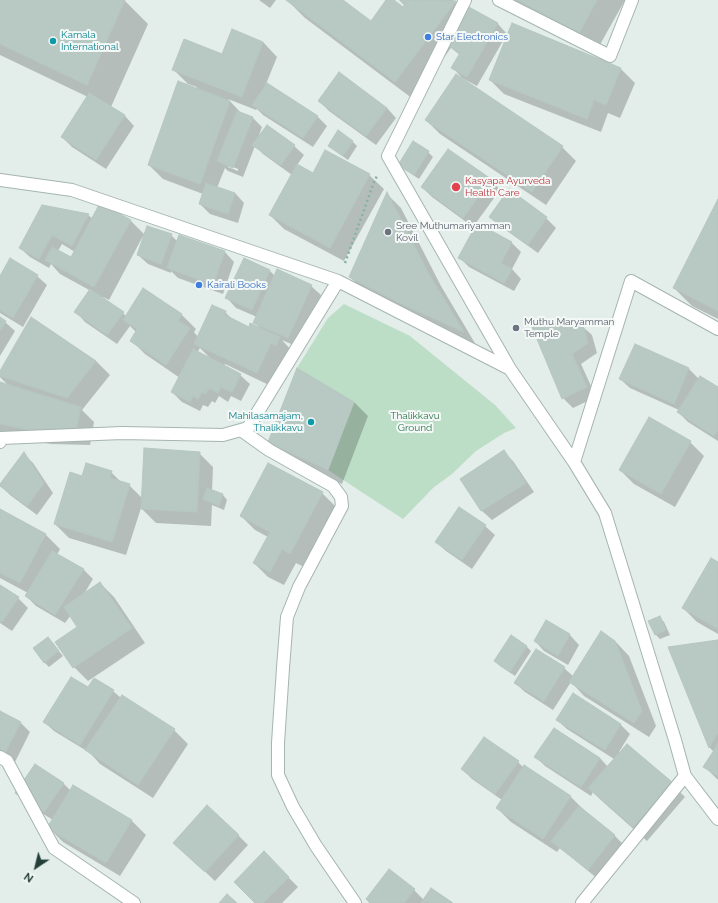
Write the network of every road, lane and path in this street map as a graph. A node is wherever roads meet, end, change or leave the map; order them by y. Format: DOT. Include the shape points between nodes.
graph roads {
  1 [pos="465,0"];
  2 [pos="499,0"];
  3 [pos="632,0"];
  4 [pos="388,156"];
  5 [pos="0,180"];
  6 [pos="338,281"];
  7 [pos="718,329"];
  8 [pos="510,369"];
  9 [pos="241,430"];
  10 [pos="0,442"];
  11 [pos="574,462"];
  12 [pos="0,757"];
  13 [pos="685,776"];
  14 [pos="718,819"];
  15 [pos="134,903"];
  16 [pos="355,903"];
  17 [pos="582,903"];
  1 -- 4 [label="street"];
  2 -- 3 [label="street" via="610,56"];
  4 -- 6 [label="path" via="374,182"];
  4 -- 8 [label="street"];
  5 -- 6 [label="street" via="72,190"];
  6 -- 8 [label="street"];
  6 -- 9 [label="street" via="248,428"];
  7 -- 11 [label="street" via="632,281"];
  8 -- 11 [label="street"];
  9 -- 10 [label="street" via="223,435 122,433 1,438"];
  9 -- 16 [label="street" via="269,450 333,486 341,497 342,506 299,588 287,617 278,775 316,846"];
  11 -- 13 [label="street" via="605,513"];
  12 -- 15 [label="street" via="7,761 54,848"];
  13 -- 14 [label="street"];
  13 -- 17 [label="street"];
}
